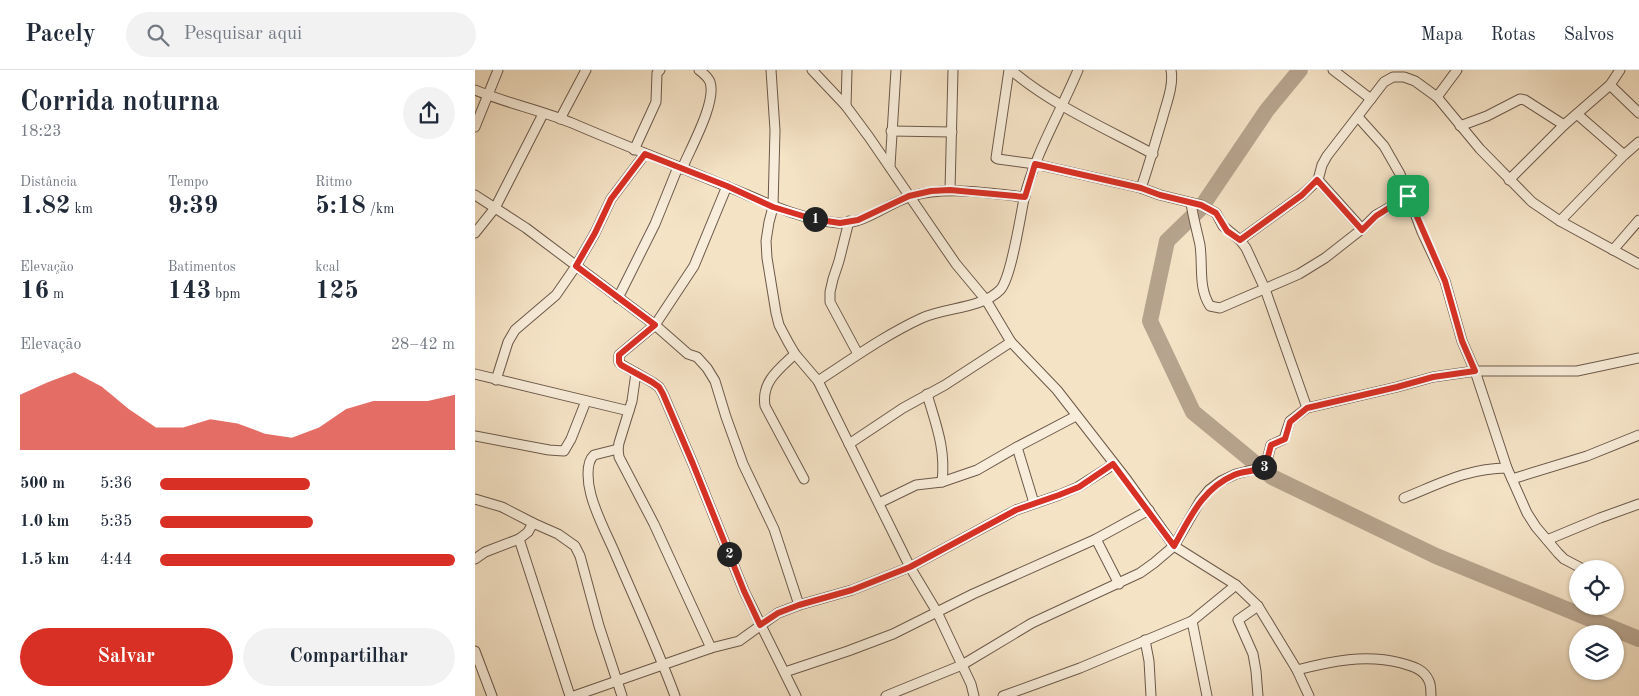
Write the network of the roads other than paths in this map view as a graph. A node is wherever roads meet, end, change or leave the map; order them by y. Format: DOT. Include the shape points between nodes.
graph roads {
  1 [pos="499,70"];
  2 [pos="586,70"];
  3 [pos="699,70"];
  4 [pos="771,70"];
  5 [pos="812,70"];
  6 [pos="847,70"];
  7 [pos="896,70"];
  8 [pos="953,70"];
  9 [pos="1010,70"];
  10 [pos="1079,70"];
  11 [pos="1171,70"];
  12 [pos="1333,70"];
  13 [pos="1457,70"];
  14 [pos="1620,70"];
  15 [pos="657,71"];
  16 [pos="1610,85"];
  17 [pos="475,90"];
  18 [pos="488,95"];
  19 [pos="1437,97"];
  20 [pos="1371,99"];
  21 [pos="845,106"];
  22 [pos="1063,106"];
  23 [pos="1639,113"];
  24 [pos="543,114"];
  25 [pos="1577,114"];
  26 [pos="1357,117"];
  27 [pos="560,119"];
  28 [pos="1564,125"];
  29 [pos="1460,126"];
  30 [pos="475,127"];
  31 [pos="891,131"];
  32 [pos="951,132"];
  33 [pos="1639,142"];
  34 [pos="634,150"];
  35 [pos="645,154"];
  36 [pos="1153,154"];
  37 [pos="1624,155"];
  38 [pos="1035,164"];
  39 [pos="890,166"];
  40 [pos="680,168"];
  41 [pos="1317,180"];
  42 [pos="1509,180"];
  43 [pos="727,186"];
  44 [pos="1141,188"];
  45 [pos="950,190"];
  46 [pos="475,195"];
  47 [pos="909,196"];
  48 [pos="1408,196"];
  49 [pos="1025,197"];
  50 [pos="1191,202"];
  51 [pos="773,207"];
  52 [pos="495,208"];
  53 [pos="1560,220"];
  54 [pos="1639,220"];
  55 [pos="849,222"];
  56 [pos="1362,230"];
  57 [pos="475,233"];
  58 [pos="1240,240"];
  59 [pos="1613,250"];
  60 [pos="1639,264"];
  61 [pos="576,266"];
  62 [pos="1265,290"];
  63 [pos="618,298"];
  64 [pos="986,300"];
  65 [pos="655,325"];
  66 [pos="1011,342"];
  67 [pos="795,354"];
  68 [pos="858,354"];
  69 [pos="1639,358"];
  70 [pos="1475,371"];
  71 [pos="636,373"];
  72 [pos="475,374"];
  73 [pos="496,380"];
  74 [pos="819,381"];
  75 [pos="927,394"];
  76 [pos="586,401"];
  77 [pos="1307,408"];
  78 [pos="629,411"];
  79 [pos="1077,416"];
  80 [pos="1639,435"];
  81 [pos="475,436"];
  82 [pos="849,444"];
  83 [pos="1017,446"];
  84 [pos="618,449"];
  85 [pos="1113,464"];
  86 [pos="1507,468"];
  87 [pos="1512,478"];
  88 [pos="804,479"];
  89 [pos="942,482"];
  90 [pos="1404,498"];
  91 [pos="475,499"];
  92 [pos="879,503"];
  93 [pos="1034,503"];
  94 [pos="1639,504"];
  95 [pos="1149,510"];
  96 [pos="533,523"];
  97 [pos="519,539"];
  98 [pos="1096,539"];
  99 [pos="1547,540"];
  100 [pos="1174,546"];
  101 [pos="475,559"];
  102 [pos="1569,562"];
  103 [pos="910,567"];
  104 [pos="1119,584"];
  105 [pos="1236,585"];
  106 [pos="799,605"];
  107 [pos="1258,606"];
  108 [pos="937,612"];
  109 [pos="1192,621"];
  110 [pos="760,625"];
  111 [pos="1145,640"];
  112 [pos="711,648"];
  113 [pos="475,651"];
  114 [pos="663,664"];
  115 [pos="962,665"];
  116 [pos="1297,670"];
  117 [pos="785,672"];
  118 [pos="616,682"];
  119 [pos="492,696"];
  120 [pos="570,696"];
  121 [pos="574,696"];
  122 [pos="622,696"];
  123 [pos="675,696"];
  124 [pos="796,696"];
  125 [pos="886,696"];
  126 [pos="975,696"];
  127 [pos="1003,696"];
  128 [pos="1151,696"];
  129 [pos="1207,696"];
  130 [pos="1257,696"];
  131 [pos="1309,696"];
  132 [pos="1431,696"];
  1 -- 18 [label="street"];
  2 -- 27 [label="street"];
  3 -- 40 [label="street" via="709,81 709,106"];
  4 -- 51 [label="street" via="775,130"];
  5 -- 21 [label="street"];
  6 -- 21 [label="street"];
  7 -- 31 [label="street"];
  8 -- 32 [label="street"];
  9 -- 22 [label="street"];
  9 -- 38 [label="street" via="996,158"];
  10 -- 22 [label="street"];
  11 -- 36 [label="street" via="1171,89"];
  12 -- 20 [label="street"];
  13 -- 19 [label="street"];
  14 -- 16 [label="street"];
  15 -- 34 [label="street" via="656,102"];
  16 -- 23 [label="street"];
  16 -- 25 [label="street"];
  17 -- 18 [label="street"];
  18 -- 24 [label="street"];
  18 -- 30 [label="street"];
  19 -- 20 [label="street" via="1410,78 1393,77 1384,82"];
  19 -- 29 [label="street"];
  20 -- 26 [label="street"];
  21 -- 39 [label="street"];
  22 -- 36 [label="street"];
  22 -- 38 [label="street"];
  24 -- 27 [label="street"];
  24 -- 52 [label="street"];
  25 -- 28 [label="street"];
  25 -- 37 [label="street"];
  26 -- 41 [label="street" via="1327,156"];
  26 -- 48 [label="street" via="1384,146"];
  27 -- 34 [label="street"];
  28 -- 29 [label="street" via="1520,99"];
  28 -- 42 [label="street"];
  29 -- 42 [label="street"];
  31 -- 32 [label="street"];
  31 -- 39 [label="street"];
  32 -- 45 [label="street"];
  33 -- 37 [label="street"];
  34 -- 35 [label="street"];
  35 -- 40 [label="street"];
  35 -- 61 [label="street" via="611,199"];
  36 -- 44 [label="street"];
  37 -- 53 [label="street"];
  38 -- 44 [label="street"];
  38 -- 49 [label="street"];
  39 -- 47 [label="street"];
  40 -- 43 [label="street"];
  40 -- 63 [label="street"];
  41 -- 56 [label="street"];
  41 -- 58 [label="street" via="1302,195"];
  42 -- 53 [label="street" via="1532,202"];
  43 -- 51 [label="street"];
  43 -- 65 [label="street" via="694,266"];
  44 -- 50 [label="street"];
  45 -- 47 [label="street"];
  45 -- 49 [label="street"];
  46 -- 52 [label="street"];
  47 -- 55 [label="street"];
  47 -- 64 [label="street" via="956,264"];
  48 -- 56 [label="street" via="1376,216"];
  48 -- 70 [label="street" via="1445,281 1462,341"];
  49 -- 64 [label="street" via="1008,276 1000,290"];
  50 -- 58 [label="street" via="1216,213 1227,231"];
  50 -- 62 [label="street" via="1200,244 1201,277 1210,306 1220,308"];
  51 -- 55 [label="street" via="813,219"];
  51 -- 67 [label="street" via="766,241 767,258 776,313"];
  52 -- 57 [label="street"];
  52 -- 61 [label="street"];
  53 -- 59 [label="street"];
  54 -- 59 [label="street"];
  55 -- 68 [label="street" via="831,285 830,302"];
  56 -- 62 [label="street" via="1325,258"];
  58 -- 62 [label="street"];
  59 -- 60 [label="street"];
  61 -- 63 [label="street"];
  61 -- 73 [label="street" via="556,295 515,330"];
  62 -- 77 [label="street"];
  63 -- 65 [label="street"];
  64 -- 66 [label="street"];
  64 -- 68 [label="street" via="933,313"];
  65 -- 71 [label="street" via="619,355 621,365"];
  65 -- 106 [label="street" via="688,354 697,357 715,381 743,464 774,529"];
  66 -- 75 [label="street"];
  66 -- 79 [label="street"];
  67 -- 74 [label="street"];
  67 -- 88 [label="street" via="769,380 764,400"];
  68 -- 74 [label="street"];
  69 -- 70 [label="street" via="1577,371"];
  70 -- 77 [label="street" via="1433,377"];
  70 -- 86 [label="street"];
  71 -- 78 [label="street"];
  71 -- 110 [label="street" via="659,387 663,394"];
  72 -- 73 [label="street"];
  73 -- 76 [label="street"];
  74 -- 82 [label="street"];
  75 -- 82 [label="street"];
  75 -- 89 [label="street" via="943,451"];
  76 -- 78 [label="street"];
  76 -- 81 [label="street" via="564,450"];
  77 -- 100 [label="street" via="1290,422 1285,439 1271,445 1264,467 1236,474 1209,490"];
  78 -- 84 [label="street"];
  79 -- 83 [label="street"];
  79 -- 85 [label="street"];
  80 -- 87 [label="street" via="1587,456"];
  82 -- 92 [label="street"];
  83 -- 89 [label="street" via="977,470"];
  83 -- 93 [label="street"];
  84 -- 112 [label="street"];
  84 -- 114 [label="street" via="592,457 590,492"];
  85 -- 93 [label="street" via="1079,487"];
  85 -- 95 [label="street"];
  86 -- 87 [label="street"];
  86 -- 90 [label="street" via="1476,470"];
  87 -- 99 [label="street" via="1527,513"];
  89 -- 92 [label="street" via="916,485"];
  91 -- 96 [label="street" via="502,507"];
  92 -- 103 [label="street"];
  93 -- 103 [label="street"];
  94 -- 99 [label="street"];
  95 -- 98 [label="street"];
  95 -- 100 [label="street"];
  96 -- 97 [label="street"];
  96 -- 118 [label="street" via="575,546"];
  97 -- 101 [label="street"];
  97 -- 120 [label="street"];
  98 -- 104 [label="street"];
  98 -- 108 [label="street"];
  99 -- 102 [label="street"];
  100 -- 104 [label="street" via="1155,563"];
  100 -- 105 [label="street"];
  103 -- 106 [label="street" via="852,590"];
  103 -- 108 [label="street"];
  104 -- 115 [label="street" via="1032,623"];
  105 -- 107 [label="street"];
  105 -- 109 [label="street"];
  106 -- 110 [label="street"];
  107 -- 116 [label="street"];
  107 -- 130 [label="street" via="1238,620 1253,654"];
  108 -- 115 [label="street"];
  108 -- 117 [label="street" via="893,634"];
  109 -- 111 [label="street"];
  109 -- 129 [label="street"];
  110 -- 112 [label="street" via="739,642"];
  110 -- 117 [label="street"];
  111 -- 127 [label="street"];
  111 -- 128 [label="street"];
  112 -- 114 [label="street"];
  113 -- 119 [label="street"];
  114 -- 118 [label="street"];
  114 -- 123 [label="street"];
  115 -- 125 [label="street"];
  115 -- 126 [label="street"];
  116 -- 131 [label="street"];
  116 -- 132 [label="street" via="1355,658 1388,660 1415,666 1424,672"];
  117 -- 124 [label="street"];
  118 -- 121 [label="street"];
  118 -- 122 [label="street"];
}
